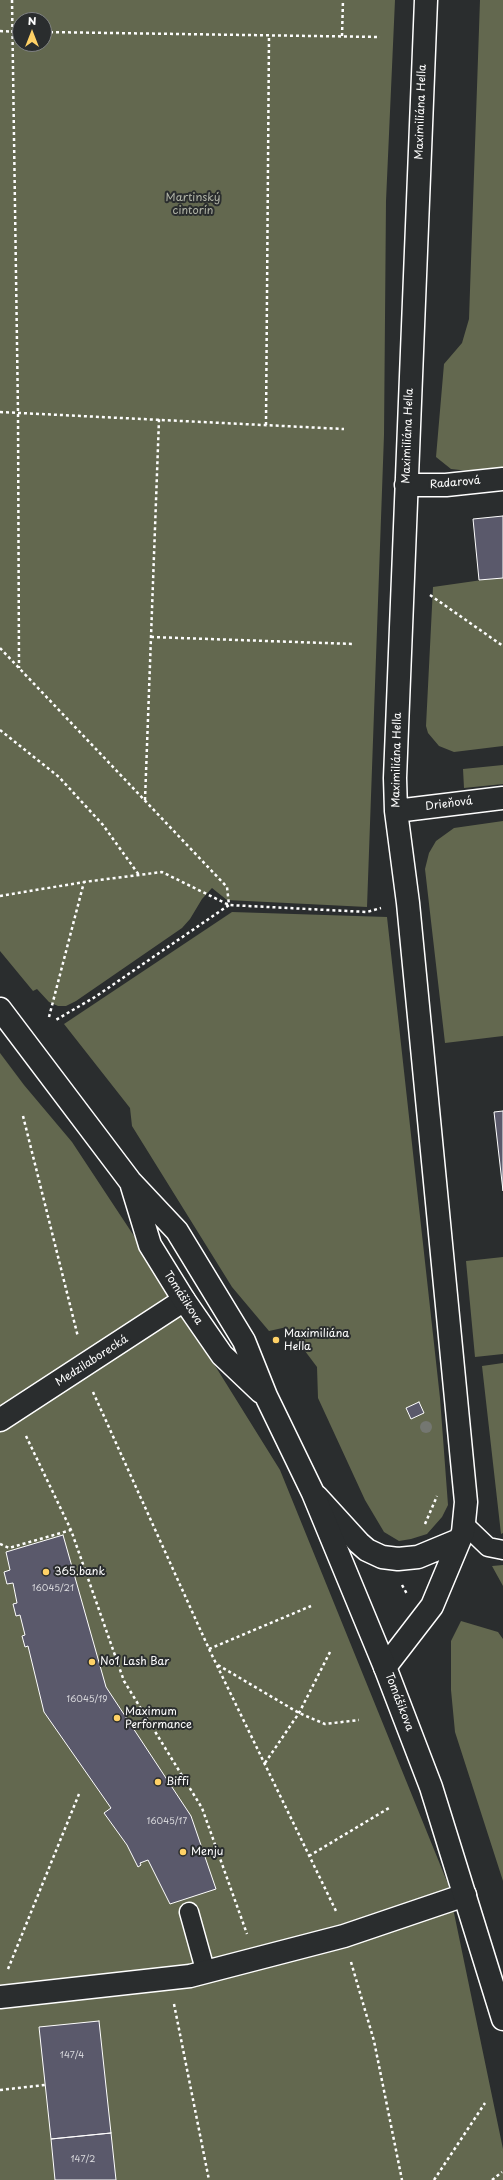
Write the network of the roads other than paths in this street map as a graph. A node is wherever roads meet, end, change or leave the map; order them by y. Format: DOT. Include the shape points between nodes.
graph roads {
  1 [pos="426,0"];
  2 [pos="503,479"];
  3 [pos="406,485"];
  4 [pos="503,798"];
  5 [pos="396,811"];
  6 [pos="0,1009"];
  7 [pos="130,1181"];
  8 [pos="184,1300"];
  9 [pos="266,1396"];
  10 [pos="0,1420"];
  11 [pos="313,1493"];
  12 [pos="462,1532"];
  13 [pos="503,1550"];
  14 [pos="385,1667"];
  15 [pos="465,1895"];
  16 [pos="189,1912"];
  17 [pos="206,1973"];
  18 [pos="2,1997"];
  19 [pos="503,2019"];
  1 -- 3 [label="street, Maximiliána Hella"];
  2 -- 3 [label="street, Radarová" via="446,485"];
  3 -- 5 [label="street, Maximiliána Hella" via="395,778"];
  4 -- 5 [label="street, Drieňová"];
  5 -- 12 [label="street, Maximiliána Hella" via="408,903 465,1481 466,1502"];
  6 -- 7 [label="street, Tomášikova"];
  7 -- 8 [label="street, Tomášikova" via="150,1245"];
  7 -- 9 [label="street, Tomášikova" via="177,1231 244,1341"];
  8 -- 9 [label="street, Tomášikova" via="222,1356"];
  8 -- 10 [label="street, Medzilaborecká"];
  9 -- 11 [label="street, Tomášikova"];
  11 -- 12 [label="street" via="359,1543 367,1550 382,1556 418,1557"];
  11 -- 14 [label="street, Tomášikova"];
  12 -- 13 [label="lane" via="488,1547"];
  12 -- 14 [label="street, Maximiliána Hella" via="432,1606"];
  14 -- 15 [label="street, Tomášikova" via="431,1787"];
  15 -- 17 [label="street" via="344,1936"];
  15 -- 19 [label="street, Tomášikova"];
  16 -- 17 [label="lane"];
  17 -- 18 [label="street"];
}
